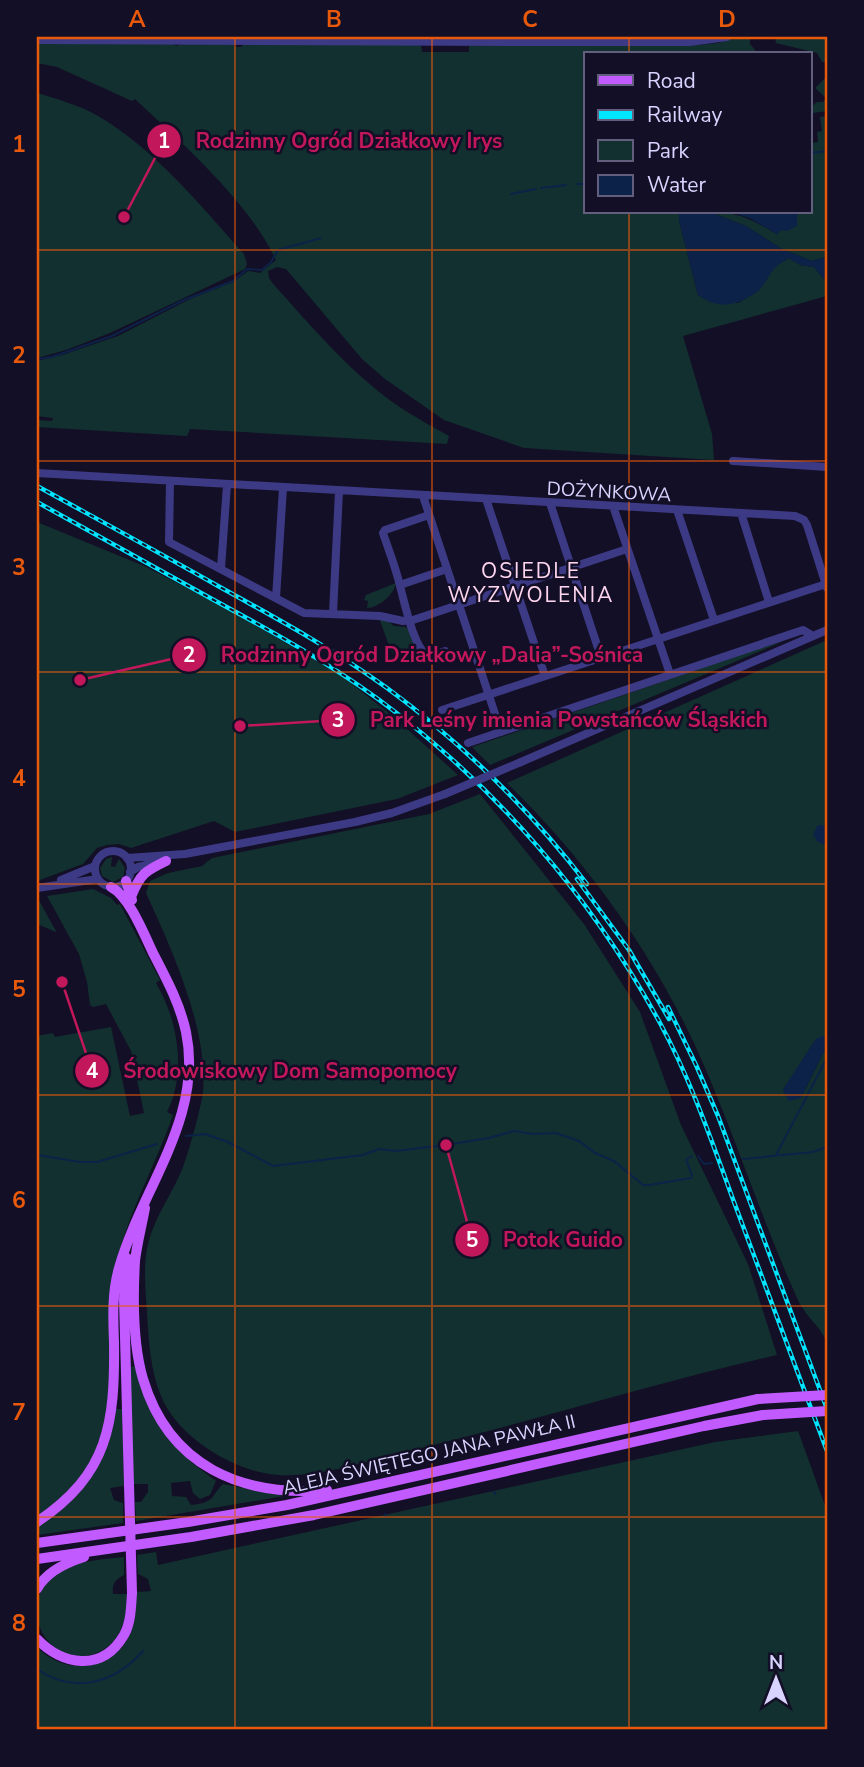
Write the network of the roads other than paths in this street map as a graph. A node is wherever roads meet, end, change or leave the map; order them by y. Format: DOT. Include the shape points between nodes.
graph roads {
  1 [pos="727,37"];
  2 [pos="37,40"];
  3 [pos="733,461"];
  4 [pos="827,467"];
  5 [pos="37,473"];
  6 [pos="170,481"];
  7 [pos="227,485"];
  8 [pos="283,488"];
  9 [pos="339,491"];
  10 [pos="423,496"];
  11 [pos="486,499"];
  12 [pos="550,503"];
  13 [pos="613,506"];
  14 [pos="677,510"];
  15 [pos="741,513"];
  16 [pos="429,515"];
  17 [pos="627,549"];
  18 [pos="221,568"];
  19 [pos="571,568"];
  20 [pos="447,569"];
  21 [pos="400,585"];
  22 [pos="516,586"];
  23 [pos="827,586"];
  24 [pos="276,598"];
  25 [pos="769,602"];
  26 [pos="459,605"];
  27 [pos="333,614"];
  28 [pos="713,620"];
  29 [pos="408,621"];
  30 [pos="827,630"];
  31 [pos="813,636"];
  32 [pos="658,639"];
  33 [pos="445,650"];
  34 [pos="601,657"];
  35 [pos="670,674"];
  36 [pos="545,676"];
  37 [pos="489,695"];
  38 [pos="442,710"];
  39 [pos="501,732"];
  40 [pos="468,743"];
  41 [pos="185,854"];
  42 [pos="127,858"];
  43 [pos="166,861"];
  44 [pos="95,866"];
  45 [pos="128,876"];
  46 [pos="98,879"];
  47 [pos="41,887"];
  48 [pos="111,887"];
  49 [pos="131,897"];
  50 [pos="138,921"];
  51 [pos="148,1197"];
  52 [pos="128,1243"];
  53 [pos="827,1395"];
  54 [pos="827,1411"];
  55 [pos="362,1488"];
  56 [pos="37,1522"];
  57 [pos="37,1543"];
  58 [pos="119,1547"];
  59 [pos="37,1559"];
  60 [pos="37,1590"];
  61 [pos="37,1638"];
  1 -- 2 [label="street" via="700,41"];
  3 -- 4 [label="street"];
  5 -- 6 [label="street, DOŻYNKOWA"];
  6 -- 7 [label="street, DOŻYNKOWA"];
  6 -- 18 [label="street" via="169,542"];
  7 -- 8 [label="street, DOŻYNKOWA"];
  7 -- 18 [label="street"];
  8 -- 9 [label="street, DOŻYNKOWA"];
  8 -- 24 [label="street"];
  9 -- 10 [label="street, DOŻYNKOWA"];
  9 -- 27 [label="street"];
  10 -- 11 [label="street, DOŻYNKOWA"];
  10 -- 16 [label="street"];
  11 -- 12 [label="street, DOŻYNKOWA"];
  11 -- 22 [label="street"];
  12 -- 13 [label="street, DOŻYNKOWA"];
  12 -- 19 [label="street"];
  13 -- 14 [label="street, DOŻYNKOWA"];
  13 -- 17 [label="street"];
  14 -- 15 [label="street, DOŻYNKOWA"];
  14 -- 28 [label="street"];
  15 -- 23 [label="street, DOŻYNKOWA" via="804,520"];
  15 -- 25 [label="street"];
  16 -- 20 [label="street"];
  16 -- 21 [label="street" via="383,533"];
  17 -- 19 [label="street"];
  17 -- 32 [label="street"];
  18 -- 24 [label="street"];
  19 -- 22 [label="street"];
  19 -- 34 [label="street"];
  20 -- 21 [label="street"];
  20 -- 26 [label="street"];
  21 -- 29 [label="street"];
  22 -- 26 [label="street"];
  22 -- 36 [label="street"];
  23 -- 25 [label="street"];
  24 -- 27 [label="street" via="304,612"];
  25 -- 28 [label="street"];
  26 -- 29 [label="street"];
  26 -- 37 [label="street"];
  27 -- 29 [label="street"];
  28 -- 32 [label="street"];
  29 -- 33 [label="street" via="424,654"];
  30 -- 31 [label="street"];
  31 -- 35 [label="street" via="803,630"];
  31 -- 41 [label="street, bridge" via="392,813"];
  32 -- 34 [label="street"];
  32 -- 35 [label="street"];
  34 -- 36 [label="street"];
  35 -- 39 [label="street"];
  36 -- 37 [label="street"];
  37 -- 38 [label="street"];
  37 -- 39 [label="street"];
  39 -- 40 [label="street"];
  41 -- 42 [label="street"];
  41 -- 43 [label="street"];
  42 -- 44 [label="street" via="110,851 100,856"];
  42 -- 45 [label="street"];
  43 -- 45 [label="street" via="138,867"];
  43 -- 49 [label="main road" via="140,876"];
  44 -- 46 [label="street"];
  44 -- 47 [label="street"];
  45 -- 48 [label="street"];
  45 -- 49 [label="main road"];
  46 -- 47 [label="street"];
  46 -- 48 [label="street"];
  48 -- 50 [label="main road"];
  49 -- 50 [label="main road"];
  50 -- 51 [label="main road" via="178,1006 189,1058 184,1107"];
  51 -- 52 [label="main road"];
  51 -- 55 [label="main road" via="135,1260 136,1335 142,1376 155,1410 175,1439 200,1463 243,1484 286,1492"];
  52 -- 56 [label="main road" via="114,1295 113,1409 104,1443 81,1483"];
  52 -- 61 [label="main road, bridge" via="124,1299 130,1617 114,1647 87,1661 68,1660 50,1652"];
  53 -- 55 [label="main road, ALEJA ŚWIĘTEGO JANA PAWŁA II, bridge" via="758,1399"];
  54 -- 58 [label="main road, ALEJA ŚWIĘTEGO JANA PAWŁA II, bridge" via="764,1415 704,1426 314,1515"];
  55 -- 57 [label="main road, ALEJA ŚWIĘTEGO JANA PAWŁA II" via="238,1514"];
  58 -- 59 [label="main road, ALEJA ŚWIĘTEGO JANA PAWŁA II"];
  58 -- 60 [label="main road" via="55,1569"];
}
